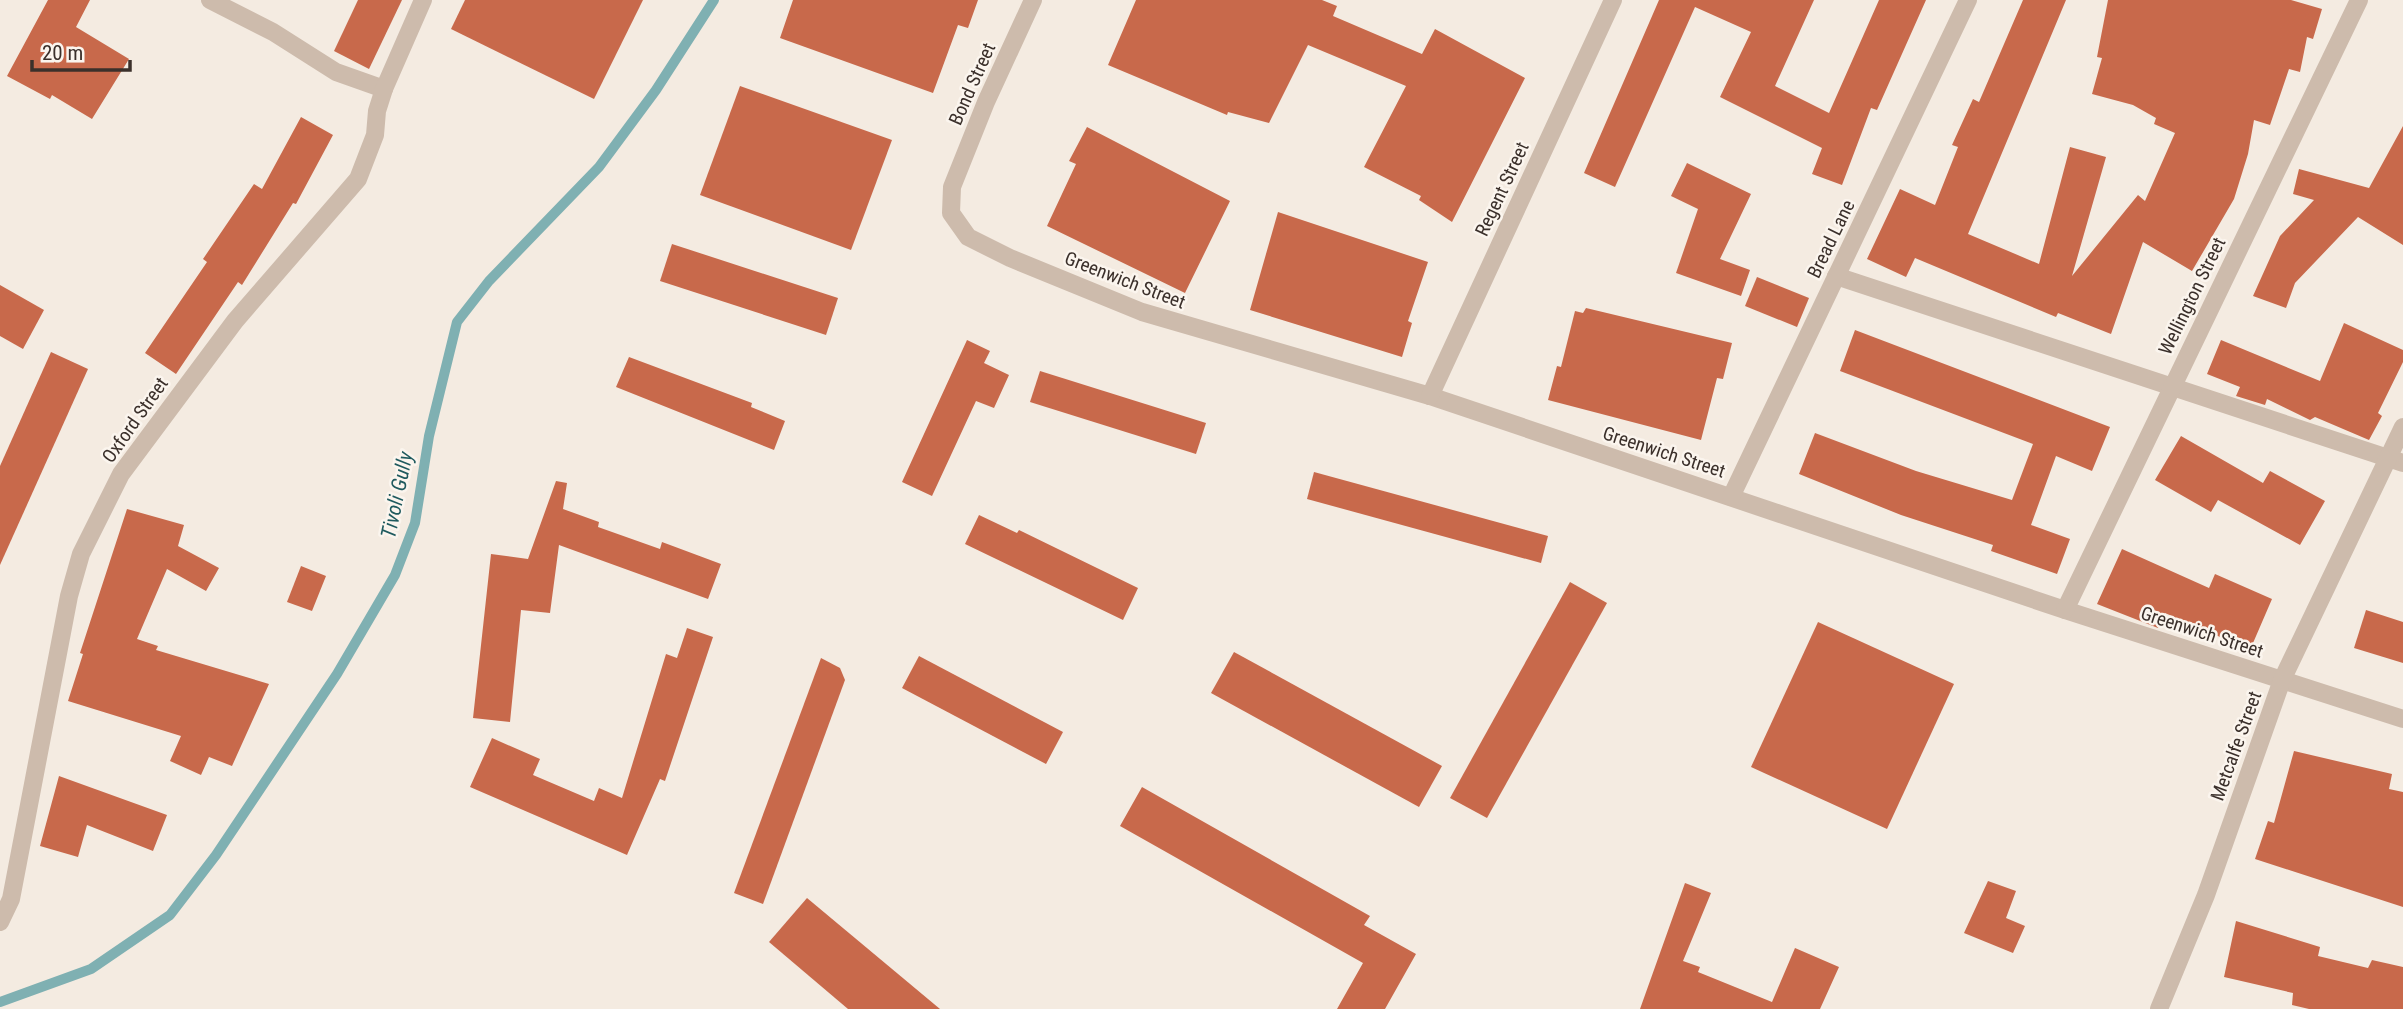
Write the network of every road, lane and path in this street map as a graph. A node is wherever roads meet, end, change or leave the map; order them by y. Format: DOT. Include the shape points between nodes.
graph roads {
  1 [pos="210,0"];
  2 [pos="423,0"];
  3 [pos="1033,0"];
  4 [pos="1613,0"];
  5 [pos="1968,0"];
  6 [pos="2359,0"];
  7 [pos="384,89"];
  8 [pos="952,187"];
  9 [pos="1836,276"];
  10 [pos="2171,388"];
  11 [pos="1430,396"];
  12 [pos="2403,427"];
  13 [pos="2395,461"];
  14 [pos="1731,497"];
  15 [pos="2064,610"];
  16 [pos="2282,680"];
  17 [pos="2403,719"];
  18 [pos="0,922"];
  19 [pos="2160,1009"];
  1 -- 7 [label="street" via="336,72"];
  2 -- 7 [label="street, Oxford Street"];
  3 -- 8 [label="street, Bond Street"];
  4 -- 11 [label="street, Regent Street"];
  5 -- 9 [label="street, Bread Lane"];
  6 -- 10 [label="street, Wellington Street"];
  7 -- 18 [label="street, Oxford Street" via="375,135 358,179 234,321 176,398 121,474 86,543 69,596 14,888"];
  8 -- 11 [label="street, Greenwich Street" via="951,213 968,237 1010,258 1142,312"];
  9 -- 10 [label="street"];
  9 -- 14 [label="street, Bread Lane"];
  10 -- 13 [label="street"];
  10 -- 15 [label="street, Wellington Street"];
  11 -- 14 [label="street, Greenwich Street"];
  12 -- 13 [label="street, Metcalfe Street"];
  13 -- 16 [label="street, Metcalfe Street"];
  14 -- 15 [label="street, Greenwich Street"];
  15 -- 16 [label="street, Greenwich Street"];
  16 -- 17 [label="street, Greenwich Street"];
  16 -- 19 [label="street, Metcalfe Street"];
}
